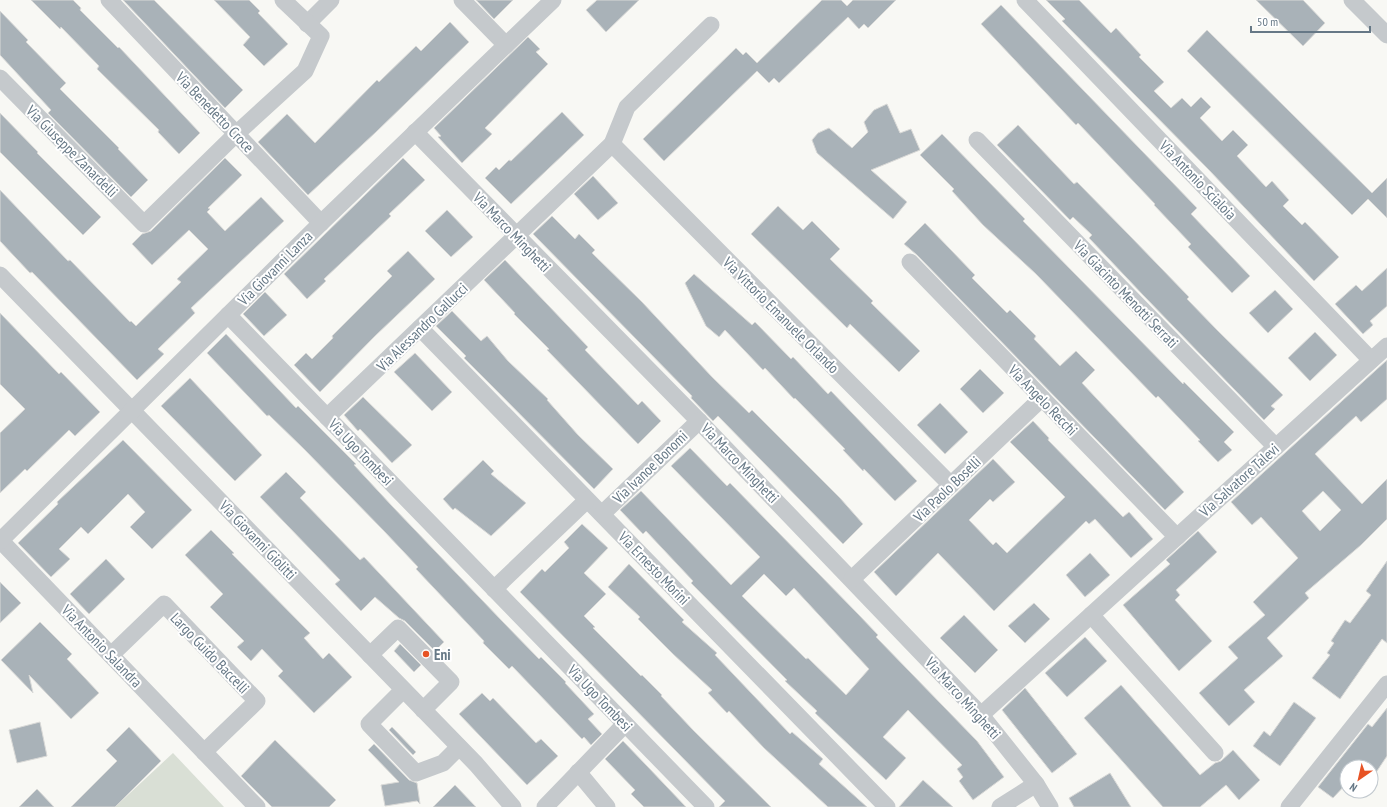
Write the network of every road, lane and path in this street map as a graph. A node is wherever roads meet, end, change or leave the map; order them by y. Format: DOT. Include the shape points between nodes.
graph roads {
  1 [pos="109,0"];
  2 [pos="283,0"];
  3 [pos="331,0"];
  4 [pos="462,0"];
  5 [pos="553,0"];
  6 [pos="1025,0"];
  7 [pos="1352,0"];
  8 [pos="307,24"];
  9 [pos="711,25"];
  10 [pos="1387,35"];
  11 [pos="506,45"];
  12 [pos="0,78"];
  13 [pos="415,132"];
  14 [pos="236,134"];
  15 [pos="976,140"];
  16 [pos="612,144"];
  17 [pos="321,223"];
  18 [pos="516,237"];
  19 [pos="910,262"];
  20 [pos="0,275"];
  21 [pos="228,314"];
  22 [pos="420,328"];
  23 [pos="1387,346"];
  24 [pos="1371,360"];
  25 [pos="1042,398"];
  26 [pos="132,410"];
  27 [pos="327,417"];
  28 [pos="699,421"];
  29 [pos="1276,447"];
  30 [pos="951,485"];
  31 [pos="587,500"];
  32 [pos="602,514"];
  33 [pos="1177,537"];
  34 [pos="0,540"];
  35 [pos="852,579"];
  36 [pos="494,589"];
  37 [pos="1091,615"];
  38 [pos="111,655"];
  39 [pos="370,655"];
  40 [pos="1387,684"];
  41 [pos="403,690"];
  42 [pos="423,710"];
  43 [pos="982,715"];
  44 [pos="625,724"];
  45 [pos="459,747"];
  46 [pos="204,752"];
  47 [pos="1215,753"];
  48 [pos="578,772"];
  49 [pos="1036,784"];
  50 [pos="257,807"];
  51 [pos="513,807"];
  52 [pos="545,807"];
  53 [pos="607,807"];
  54 [pos="706,807"];
  55 [pos="887,807"];
  56 [pos="1000,807"];
  57 [pos="1050,807"];
  58 [pos="1289,807"];
  1 -- 14 [label="street, Via Benedetto Croce"];
  2 -- 8 [label="street"];
  3 -- 8 [label="street"];
  4 -- 11 [label="street"];
  5 -- 11 [label="street, Via Giovanni Lanza"];
  6 -- 24 [label="street, Via Antonio Scialoia"];
  7 -- 10 [label="street"];
  8 -- 14 [label="street" via="321,36 305,71"];
  9 -- 16 [label="street" via="627,107"];
  11 -- 13 [label="street, Via Giovanni Lanza"];
  12 -- 14 [label="street, Via Giuseppe Zanardelli" via="144,224"];
  13 -- 17 [label="street, Via Giovanni Lanza"];
  13 -- 18 [label="street, Via Marco Minghetti"];
  14 -- 17 [label="street, Via Benedetto Croce"];
  15 -- 29 [label="street, Via Giacinto Menotti Serrati"];
  16 -- 18 [label="street, Via Alessandro Gallucci"];
  16 -- 30 [label="street, Via Vittorio Emanuele Orlando"];
  17 -- 21 [label="street, Via Giovanni Lanza"];
  18 -- 22 [label="street, Via Alessandro Gallucci"];
  18 -- 28 [label="street, Via Marco Minghetti"];
  19 -- 25 [label="street, Via Angelo Recchi"];
  20 -- 26 [label="street, Via Giovanni Giolitti"];
  21 -- 26 [label="street, Via Giovanni Lanza"];
  21 -- 27 [label="street, Via Ugo Tombesi"];
  22 -- 27 [label="street, Via Alessandro Gallucci"];
  22 -- 31 [label="street, Via Ernesto Morini"];
  23 -- 24 [label="street, Via Salvatore Talevi"];
  24 -- 29 [label="street, Via Salvatore Talevi"];
  25 -- 30 [label="street, Via Paolo Boselli"];
  25 -- 33 [label="street, Via Angelo Recchi"];
  26 -- 34 [label="street, Via Giovanni Lanza"];
  26 -- 39 [label="street, Via Giovanni Giolitti"];
  27 -- 36 [label="street, Via Ugo Tombesi"];
  28 -- 32 [label="street, Via Ivanoe Bonomi"];
  28 -- 35 [label="street, Via Marco Minghetti"];
  29 -- 33 [label="street, Via Salvatore Talevi"];
  30 -- 35 [label="street, Via Paolo Boselli"];
  31 -- 32 [label="street, Via Ernesto Morini"];
  31 -- 36 [label="street"];
  32 -- 55 [label="street, Via Ernesto Morini"];
  33 -- 37 [label="street, Via Salvatore Talevi"];
  34 -- 38 [label="street, Via Antonio Salandra"];
  35 -- 43 [label="street, Via Marco Minghetti"];
  36 -- 44 [label="street, Via Ugo Tombesi"];
  37 -- 43 [label="street, Via Salvatore Talevi"];
  37 -- 47 [label="street"];
  38 -- 46 [label="street, Via Antonio Salandra"];
  38 -- 46 [label="street, Largo Guido Baccelli" via="164,604 257,701"];
  39 -- 41 [label="street, Via Giovanni Giolitti"];
  39 -- 42 [label="street" via="398,628 451,682"];
  40 -- 58 [label="street"];
  41 -- 42 [label="street, Via Giovanni Giolitti"];
  41 -- 45 [label="street" via="368,724 416,773 443,763"];
  42 -- 45 [label="street, Via Giovanni Giolitti"];
  43 -- 49 [label="street, Via Marco Minghetti"];
  44 -- 48 [label="street"];
  44 -- 54 [label="street, Via Ugo Tombesi"];
  45 -- 51 [label="street, Via Giovanni Giolitti"];
  46 -- 50 [label="street, Via Antonio Salandra"];
  48 -- 52 [label="street"];
  48 -- 53 [label="street"];
  49 -- 56 [label="street"];
  49 -- 57 [label="street, Via Marco Minghetti"];
}
